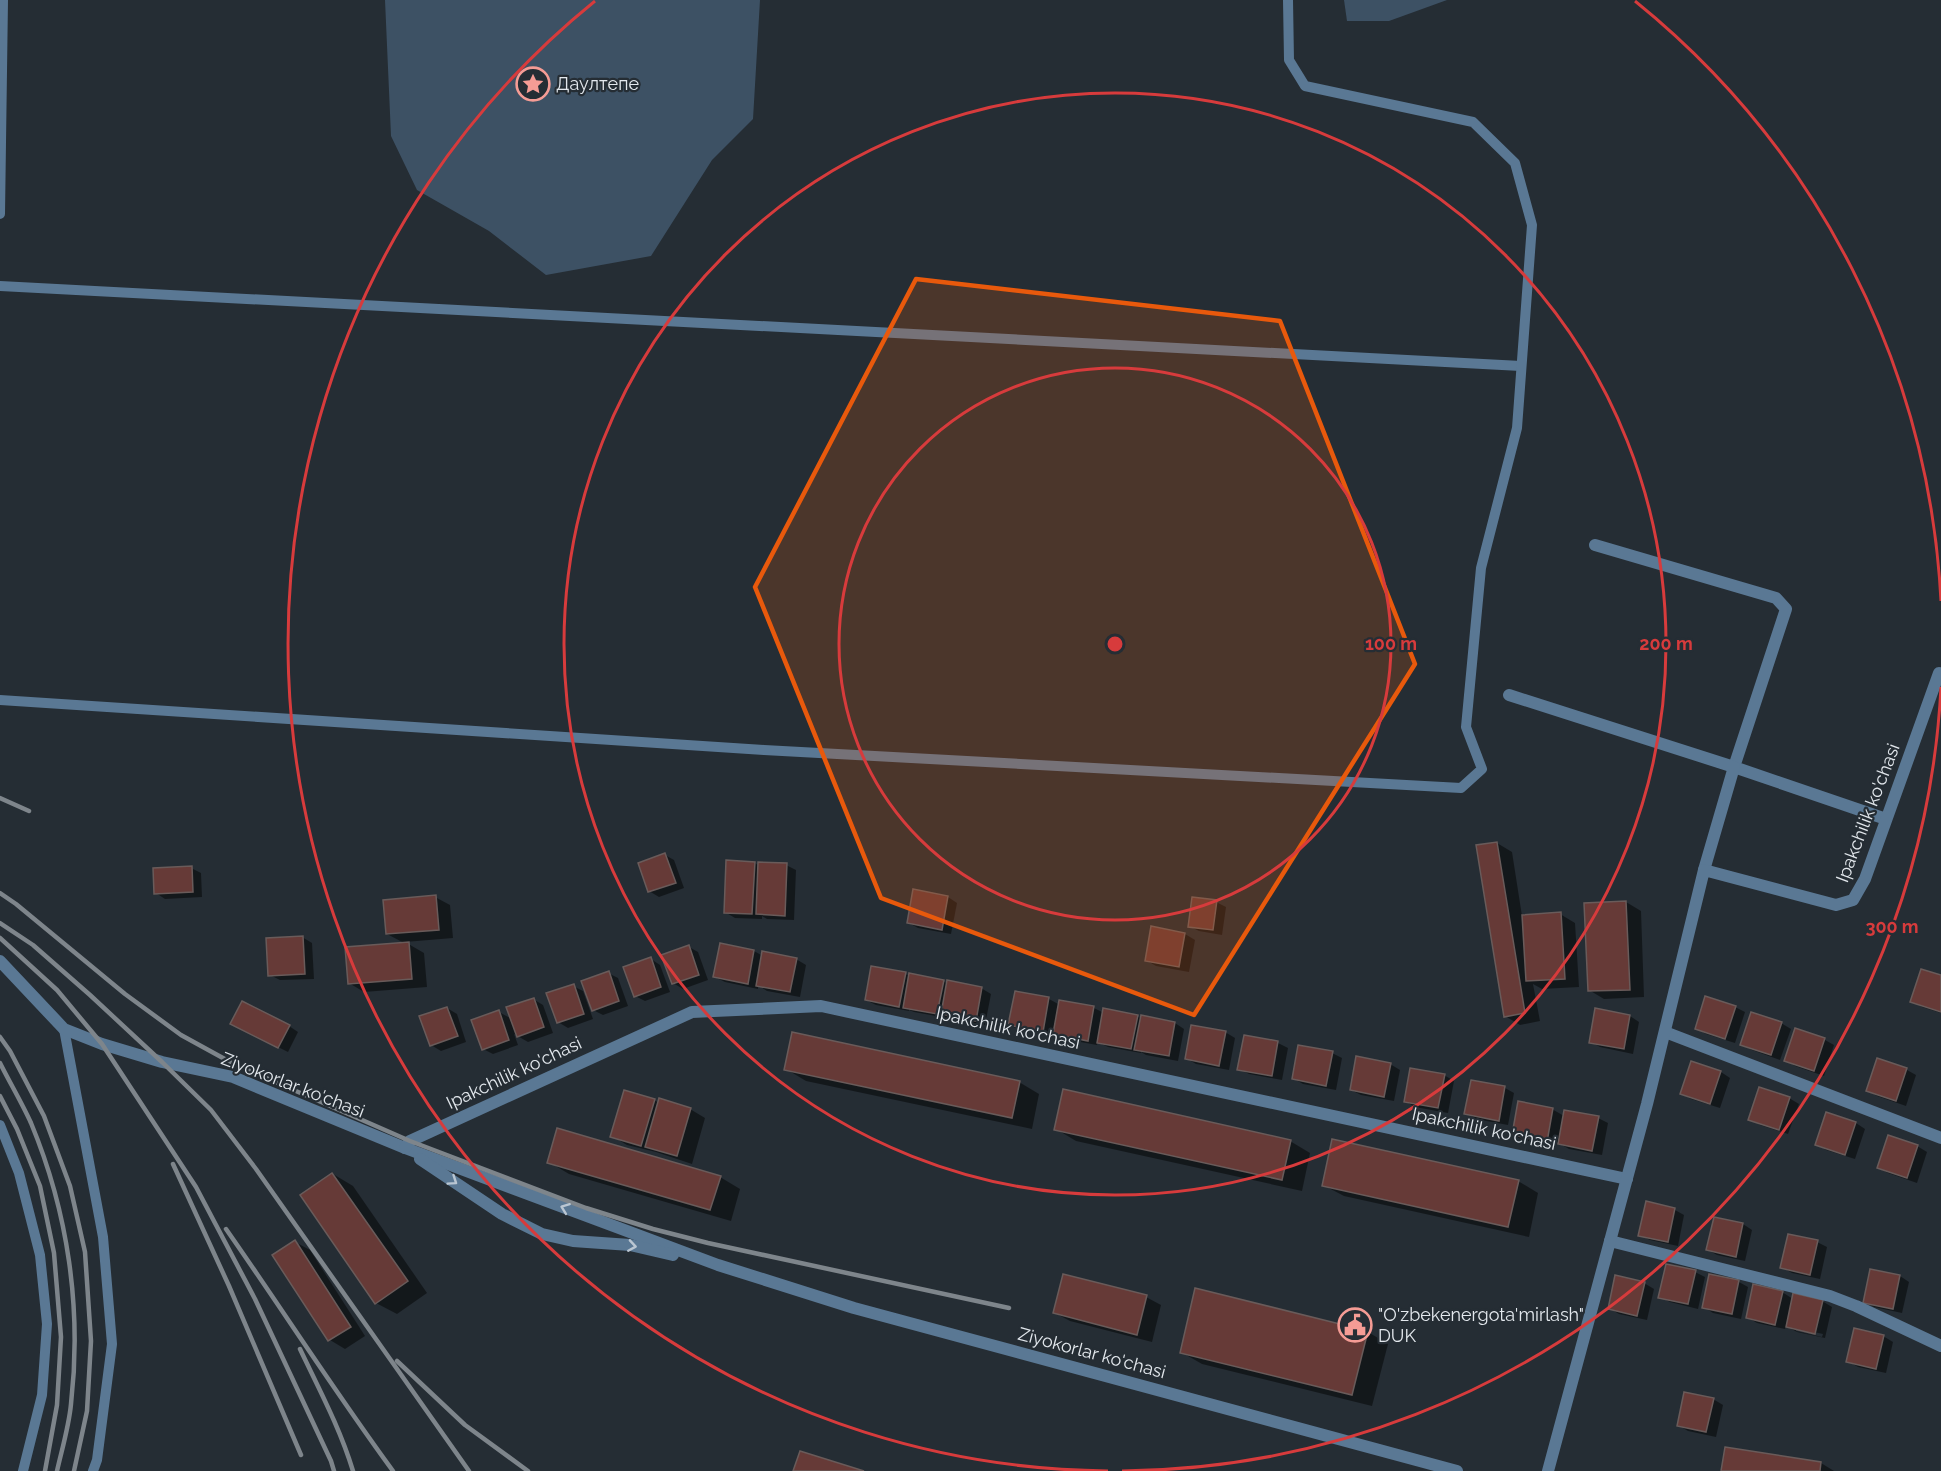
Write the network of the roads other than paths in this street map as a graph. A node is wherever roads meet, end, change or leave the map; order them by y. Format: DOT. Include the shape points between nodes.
graph roads {
  1 [pos="3,0"];
  2 [pos="1288,0"];
  3 [pos="0,214"];
  4 [pos="0,286"];
  5 [pos="1521,366"];
  6 [pos="1595,545"];
  7 [pos="1939,673"];
  8 [pos="1509,695"];
  9 [pos="0,700"];
  10 [pos="1734,767"];
  11 [pos="1886,819"];
  12 [pos="1704,870"];
  13 [pos="0,961"];
  14 [pos="64,1029"];
  15 [pos="1665,1032"];
  16 [pos="0,1125"];
  17 [pos="1941,1138"];
  18 [pos="405,1148"];
  19 [pos="1627,1179"];
  20 [pos="1610,1241"];
  21 [pos="718,1265"];
  22 [pos="1941,1346"];
  23 [pos="23,1471"];
  24 [pos="93,1471"];
  25 [pos="1457,1471"];
  26 [pos="1548,1471"];
  1 -- 3 [label="lane"];
  2 -- 5 [label="lane" via="1289,60 1305,86 1473,122 1515,163 1532,225"];
  4 -- 5 [label="lane"];
  5 -- 9 [label="lane" via="1516,428 1481,568 1466,727 1482,769 1461,788 764,750"];
  6 -- 10 [label="street" via="1776,598 1786,609"];
  7 -- 11 [label="street, Ipakchilik ko'chasi"];
  8 -- 10 [label="street"];
  10 -- 11 [label="street"];
  10 -- 12 [label="street"];
  11 -- 12 [label="street, Ipakchilik ko'chasi" via="1865,879 1853,900 1836,905"];
  12 -- 15 [label="street"];
  13 -- 14 [label="street"];
  14 -- 18 [label="street, Ziyokorlar ko'chasi" via="162,1062 233,1077"];
  14 -- 24 [label="lane" via="102,1237 112,1344"];
  15 -- 17 [label="street"];
  15 -- 19 [label="street"];
  16 -- 23 [label="lane" via="20,1173 40,1256 47,1324 42,1395"];
  18 -- 19 [label="street, Ipakchilik ko'chasi" via="410,1141 692,1012 821,1006"];
  21 -- 18 [label="street, Ziyokorlar ko'chasi, one-way"];
  18 -- 21 [label="street, Ziyokorlar ko'chasi, one-way" via="502,1214 542,1234 573,1241 630,1245"];
  19 -- 20 [label="street"];
  20 -- 22 [label="street" via="1830,1296"];
  20 -- 26 [label="street"];
  21 -- 25 [label="street, Ziyokorlar ko'chasi" via="855,1308"];
}
